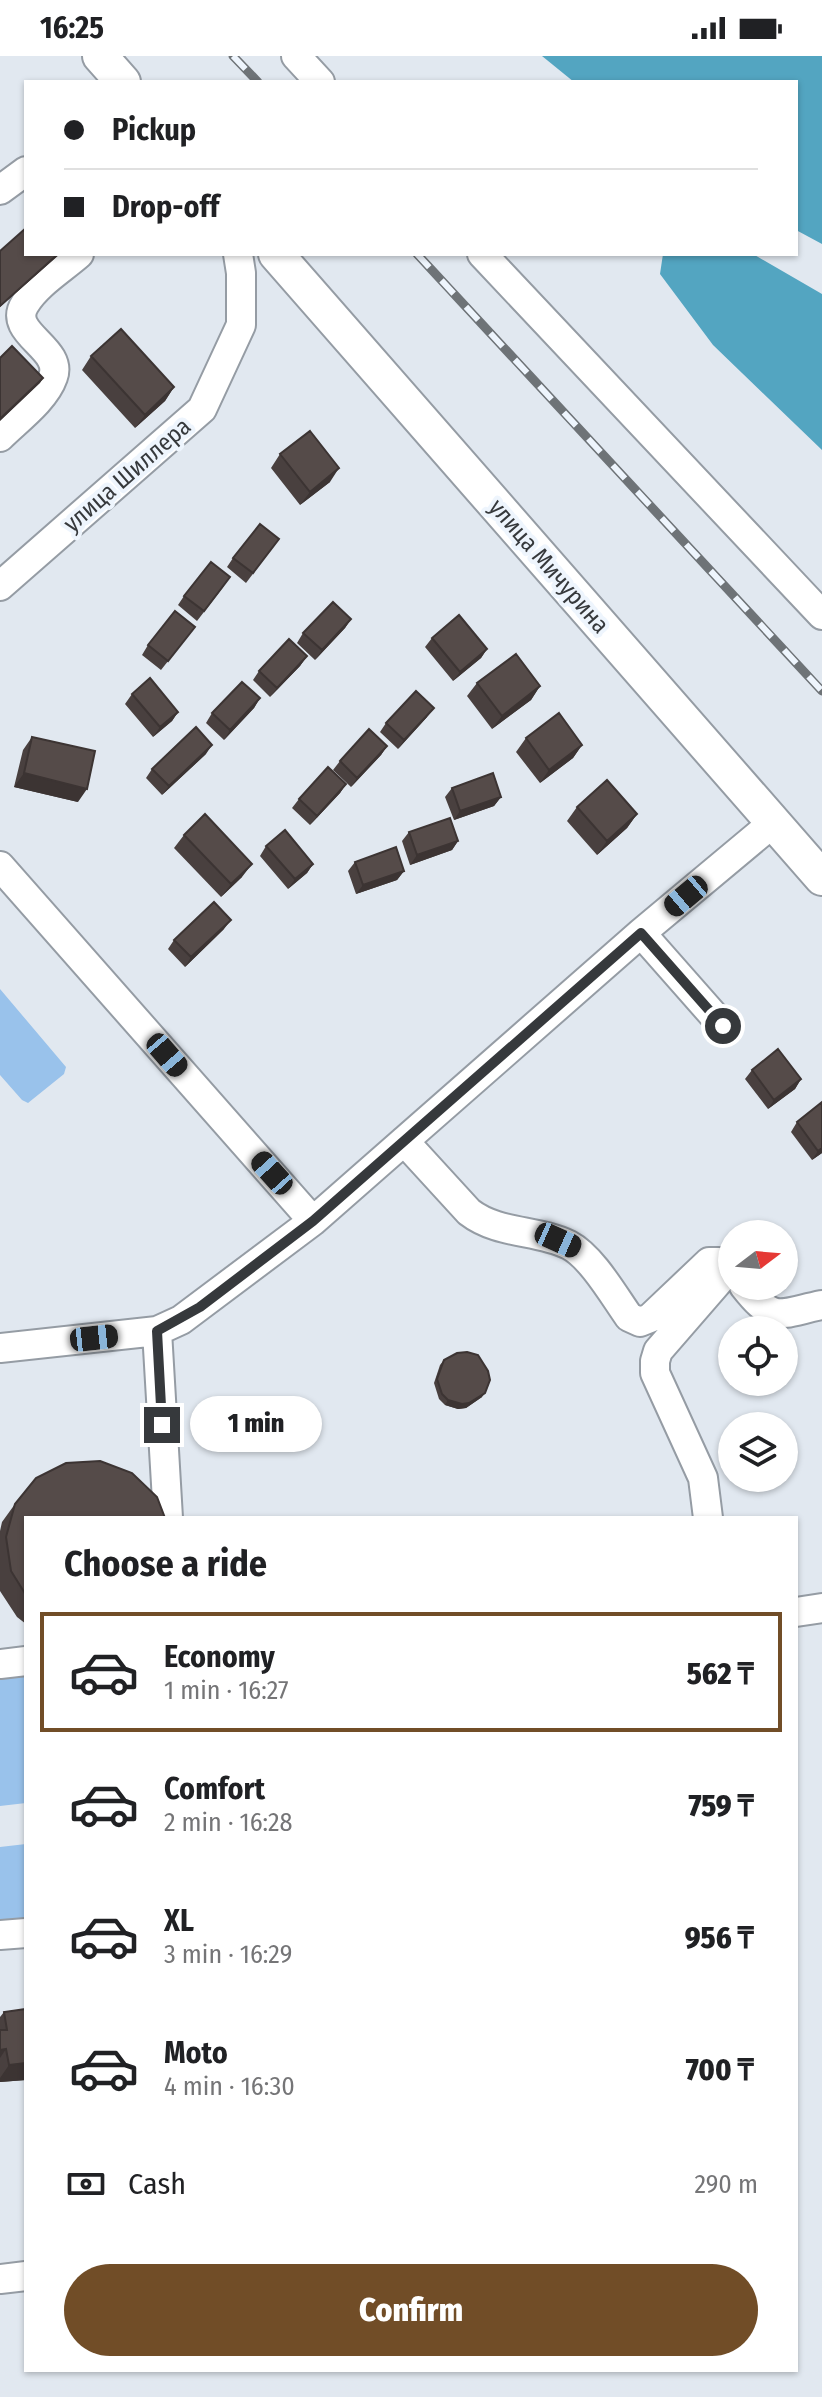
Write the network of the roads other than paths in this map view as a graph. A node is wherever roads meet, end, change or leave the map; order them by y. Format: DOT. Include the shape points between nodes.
graph roads {
  1 [pos="100,56"];
  2 [pos="296,56"];
  3 [pos="121,80"];
  4 [pos="318,80"];
  5 [pos="24,172"];
  6 [pos="0,190"];
  7 [pos="77,256"];
  8 [pos="238,256"];
  9 [pos="278,256"];
  10 [pos="484,256"];
  11 [pos="0,437"];
  12 [pos="0,586"];
  13 [pos="822,615"];
  14 [pos="774,822"];
  15 [pos="0,866"];
  16 [pos="822,878"];
  17 [pos="641,933"];
  18 [pos="723,1026"];
  19 [pos="404,1141"];
  20 [pos="313,1221"];
  21 [pos="718,1262"];
  22 [pos="718,1293"];
  23 [pos="755,1300"];
  24 [pos="822,1305"];
  25 [pos="157,1331"];
  26 [pos="0,1348"];
  27 [pos="168,1516"];
  28 [pos="708,1516"];
  29 [pos="822,1608"];
  30 [pos="798,1612"];
  31 [pos="24,1661"];
  32 [pos="0,1664"];
  33 [pos="24,1933"];
  34 [pos="0,1935"];
  35 [pos="24,2276"];
  36 [pos="0,2279"];
  1 -- 3 [label="main road"];
  2 -- 4 [label="street"];
  5 -- 6 [label="street"];
  7 -- 11 [label="street" via="33,294 20,313 21,322 53,362 54,376"];
  8 -- 12 [label="street, улица Шиллера" via="241,325 202,409"];
  9 -- 14 [label="main road, улица Мичурина"];
  10 -- 13 [label="street"];
  14 -- 16 [label="main road, улица Мичурина"];
  14 -- 17 [label="street"];
  15 -- 20 [label="street"];
  17 -- 18 [label="street"];
  17 -- 19 [label="street"];
  19 -- 20 [label="street"];
  19 -- 21 [label="street" via="482,1222 573,1247 629,1317 640,1322 709,1262"];
  20 -- 25 [label="street" via="200,1307"];
  22 -- 28 [label="street" via="658,1351 655,1361 655,1373 703,1478"];
  23 -- 24 [label="street" via="770,1313"];
  25 -- 26 [label="street"];
  25 -- 27 [label="street"];
  29 -- 30 [label="street"];
  31 -- 32 [label="street"];
  33 -- 34 [label="street"];
  35 -- 36 [label="street"];
}
